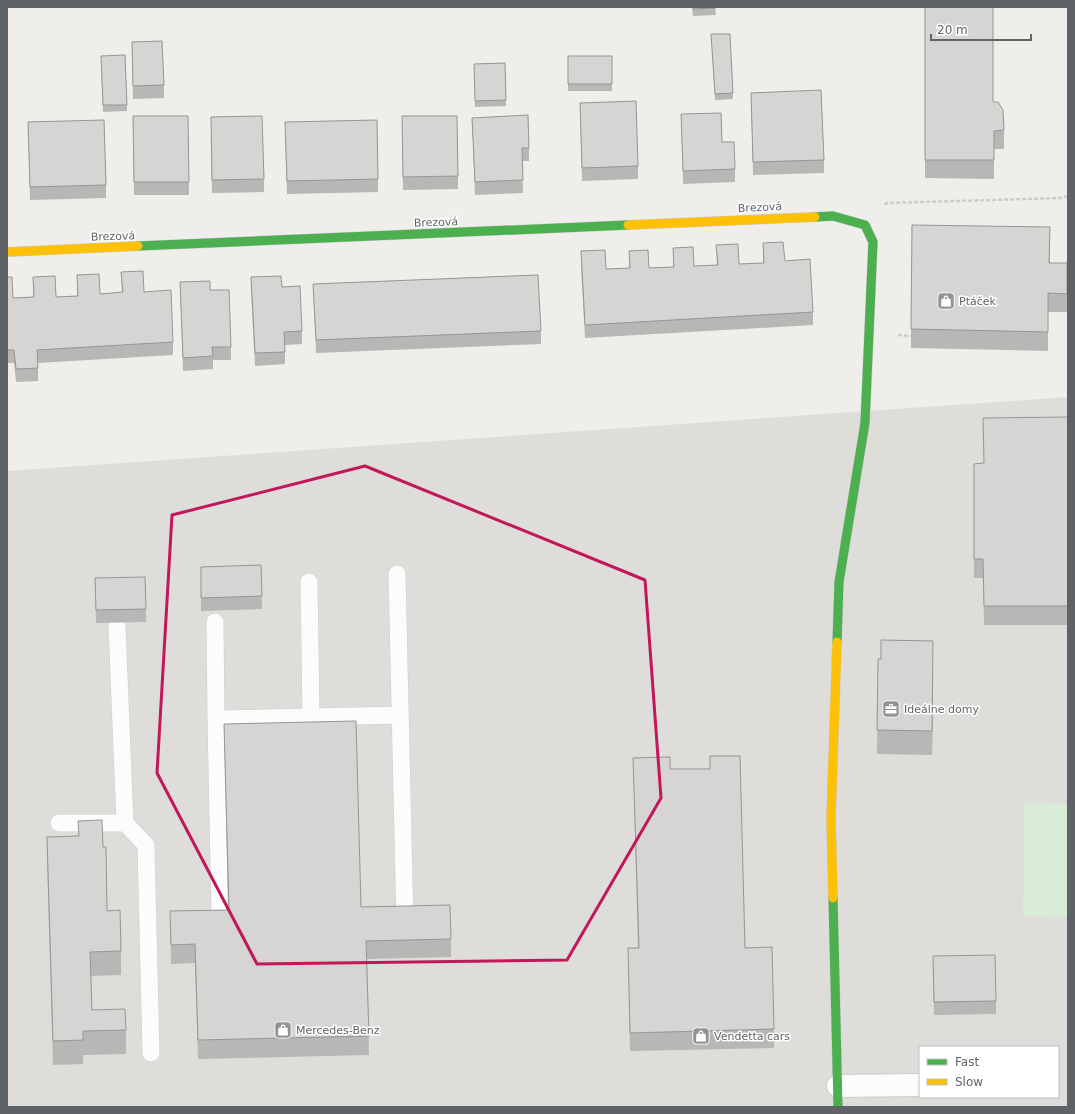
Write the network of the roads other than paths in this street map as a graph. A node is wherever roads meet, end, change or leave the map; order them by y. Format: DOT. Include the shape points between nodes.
graph roads {
  1 [pos="7,252"];
  2 [pos="397,574"];
  3 [pos="309,582"];
  4 [pos="215,622"];
  5 [pos="117,626"];
  6 [pos="400,715"];
  7 [pos="312,716"];
  8 [pos="216,719"];
  9 [pos="59,823"];
  10 [pos="125,823"];
  11 [pos="220,917"];
  12 [pos="404,925"];
  13 [pos="151,1053"];
  14 [pos="919,1085"];
  15 [pos="838,1097"];
  1 -- 15 [label="street, Brezová" via="833,216 866,225 873,242 867,392 865,422 840,582 832,756 831,818"];
  2 -- 6 [label="lane"];
  3 -- 7 [label="lane"];
  4 -- 8 [label="lane"];
  5 -- 10 [label="lane"];
  6 -- 7 [label="lane"];
  6 -- 12 [label="lane"];
  7 -- 8 [label="lane"];
  8 -- 11 [label="lane"];
  9 -- 10 [label="lane"];
  10 -- 13 [label="lane" via="146,845"];
  14 -- 15 [label="street"];
}
